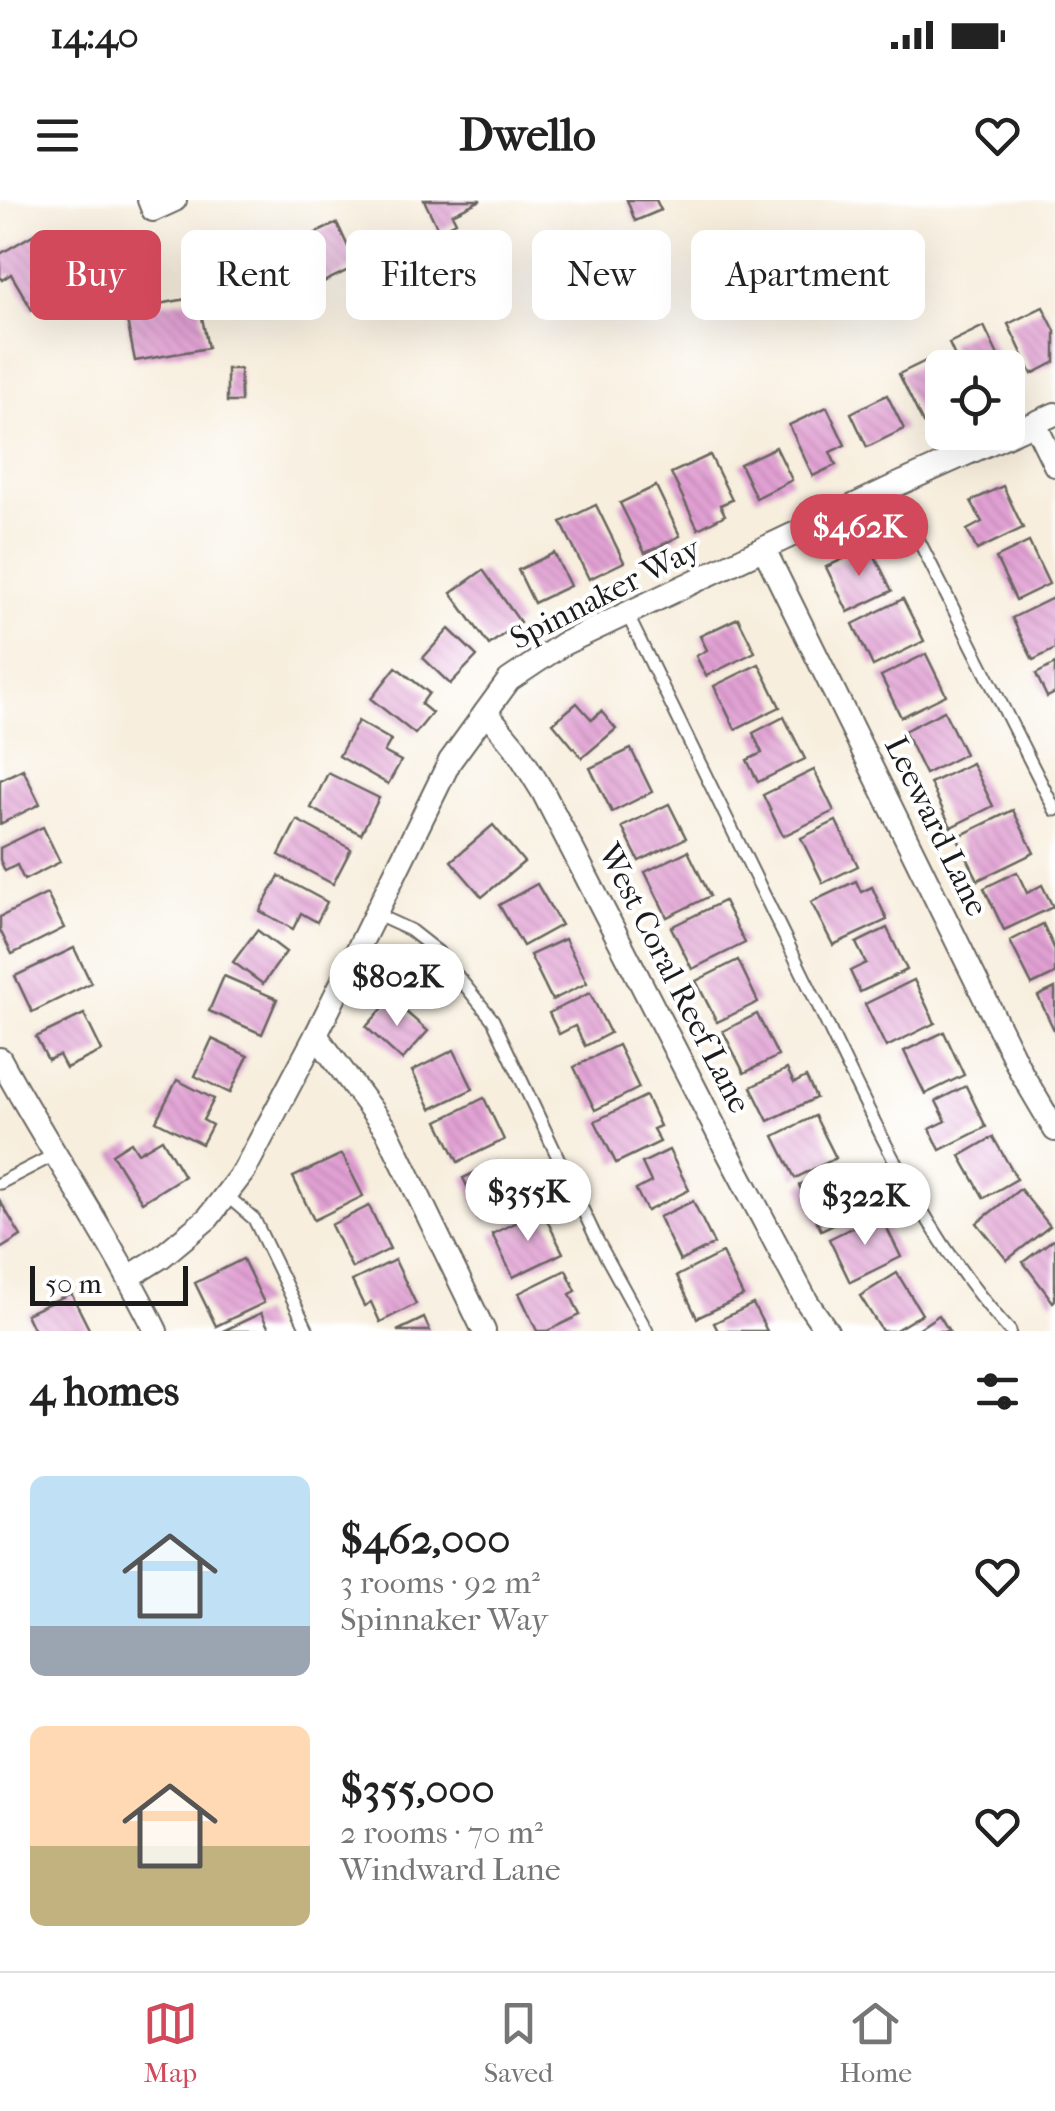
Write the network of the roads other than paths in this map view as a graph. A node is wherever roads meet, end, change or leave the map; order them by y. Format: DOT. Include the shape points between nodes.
graph roads {
  1 [pos="1045,419"];
  2 [pos="1055,465"];
  3 [pos="888,490"];
  4 [pos="764,549"];
  5 [pos="627,614"];
  6 [pos="486,712"];
  7 [pos="1055,810"];
  8 [pos="374,914"];
  9 [pos="316,1035"];
  10 [pos="0,1059"];
  11 [pos="1055,1130"];
  12 [pos="54,1155"];
  13 [pos="0,1183"];
  14 [pos="226,1195"];
  15 [pos="129,1277"];
  16 [pos="156,1331"];
  17 [pos="308,1331"];
  18 [pos="484,1331"];
  19 [pos="647,1331"];
  20 [pos="827,1331"];
  21 [pos="1010,1331"];
  1 -- 2 [label="street"];
  1 -- 3 [label="street, Spinnaker Way"];
  3 -- 4 [label="street, Spinnaker Way"];
  3 -- 7 [label="lane"];
  4 -- 5 [label="street, Spinnaker Way"];
  4 -- 11 [label="street, Leeward Lane"];
  5 -- 6 [label="street, Spinnaker Way" via="539,658 509,680"];
  5 -- 21 [label="lane" via="916,1199"];
  6 -- 8 [label="street, Spinnaker Way" via="450,761"];
  6 -- 20 [label="street, West Coral Reef Lane" via="543,792"];
  8 -- 9 [label="street, Spinnaker Way"];
  8 -- 19 [label="lane" via="438,952 493,1020"];
  9 -- 14 [label="street, Spinnaker Way"];
  9 -- 18 [label="street" via="387,1131"];
  10 -- 12 [label="street"];
  12 -- 13 [label="lane"];
  12 -- 15 [label="street"];
  14 -- 15 [label="street, Spinnaker Way" via="208,1218"];
  14 -- 17 [label="lane" via="254,1219"];
  15 -- 16 [label="street"];
}
